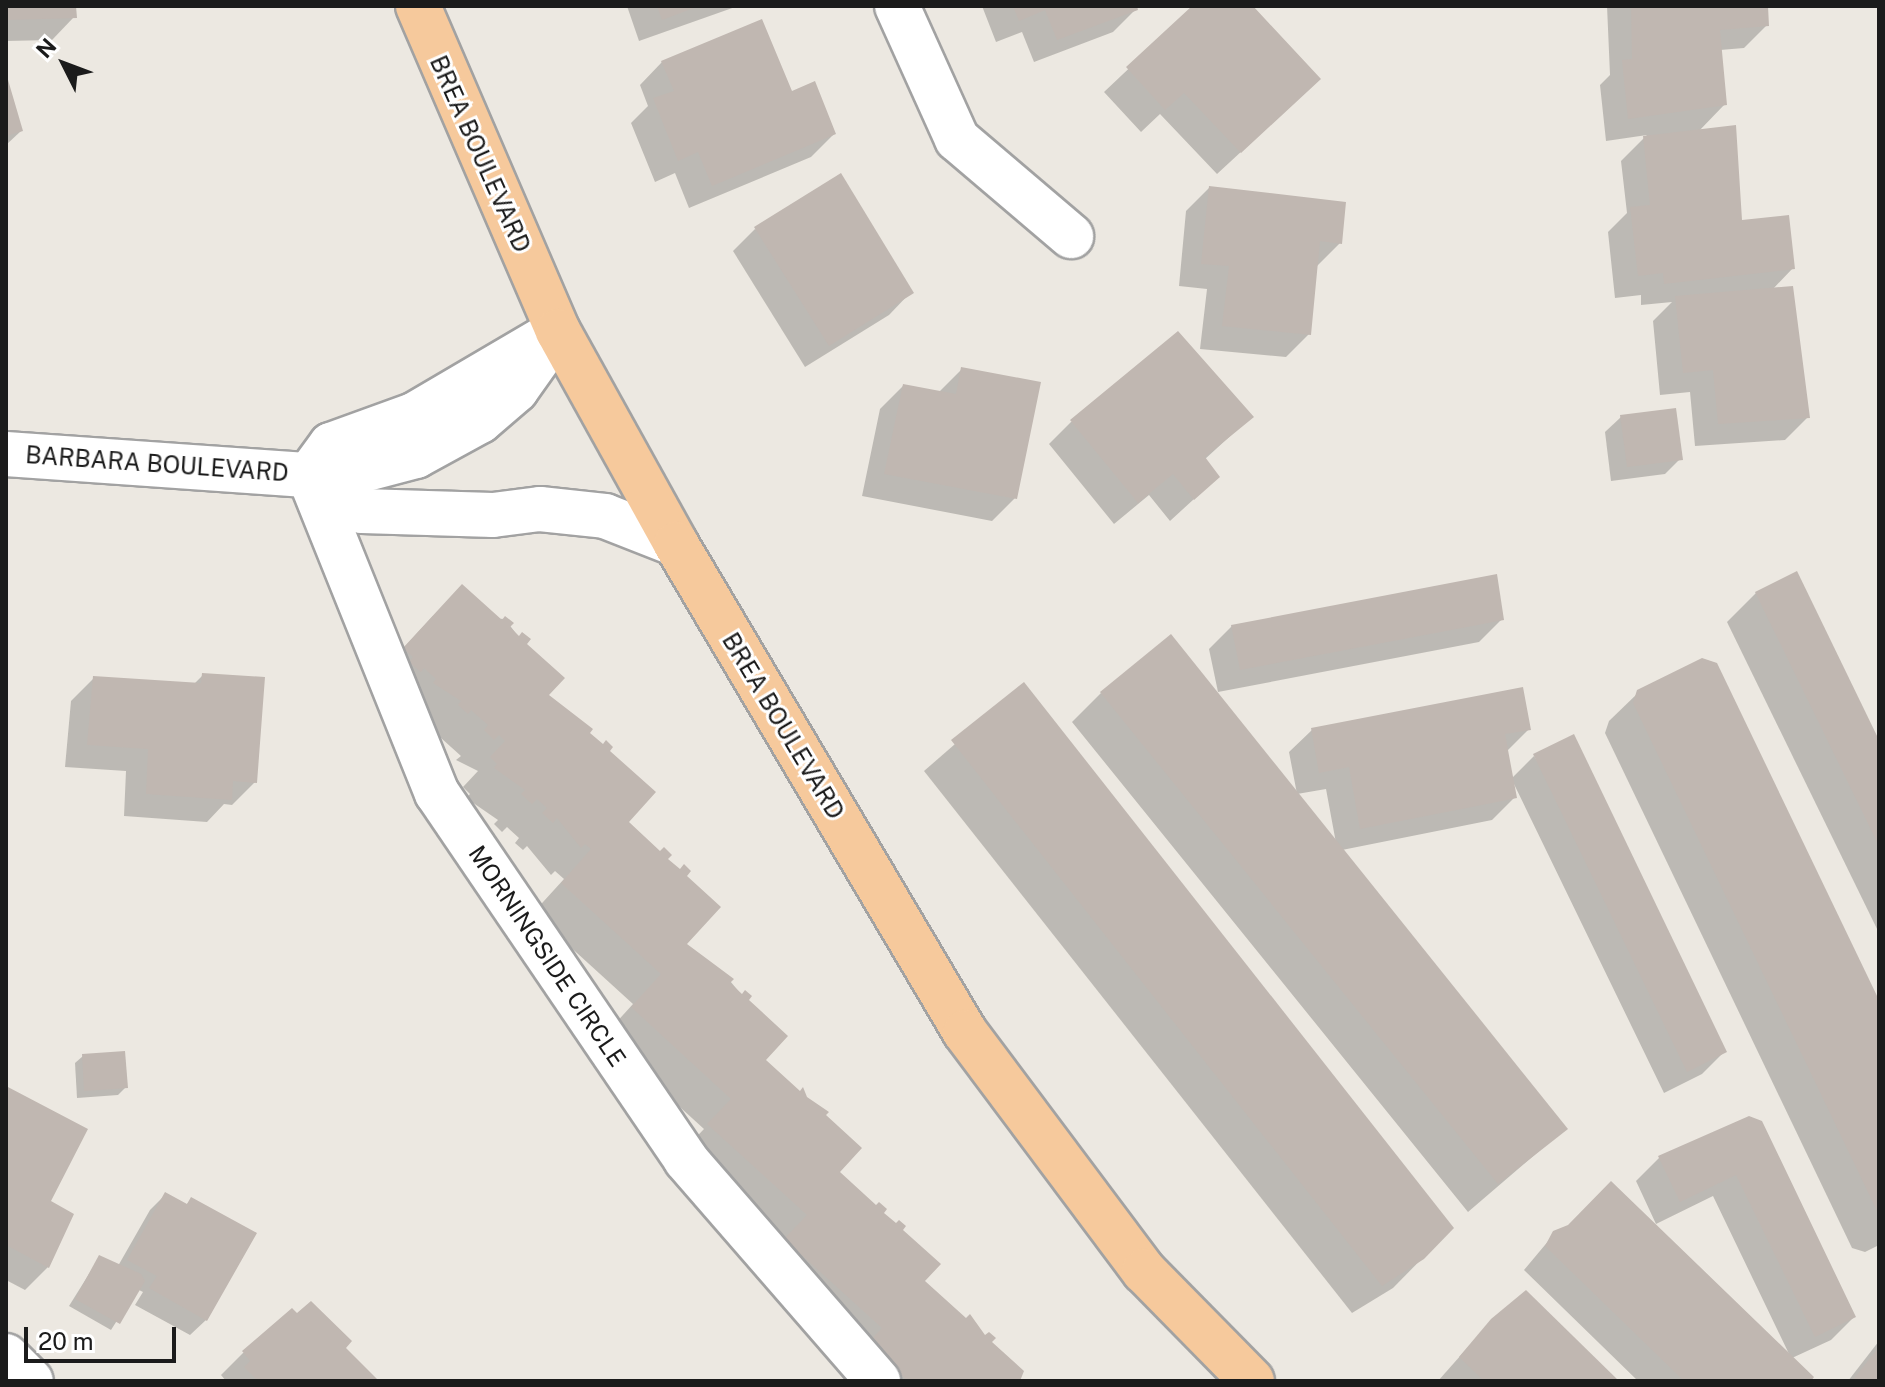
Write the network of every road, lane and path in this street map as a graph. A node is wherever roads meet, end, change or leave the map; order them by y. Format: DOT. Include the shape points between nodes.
graph roads {
  1 [pos="418,6"];
  2 [pos="897,6"];
  3 [pos="1071,236"];
  4 [pos="558,331"];
  5 [pos="6,454"];
  6 [pos="309,475"];
  7 [pos="676,544"];
  8 [pos="6,1356"];
  9 [pos="31,1381"];
  10 [pos="878,1381"];
  11 [pos="1252,1381"];
  1 -- 4 [label="main road, BREA BOULEVARD"];
  2 -- 3 [label="street" via="957,139"];
  4 -- 6 [label="street, BARBARA BOULEVARD" via="516,390 480,421 416,456 359,471"];
  4 -- 7 [label="main road, BREA BOULEVARD"];
  5 -- 6 [label="street, BARBARA BOULEVARD"];
  6 -- 7 [label="street, BARBARA BOULEVARD" via="362,511 493,515 553,510 605,516"];
  6 -- 10 [label="street, MORNINGSIDE CIRCLE" via="437,793 686,1160"];
  7 -- 11 [label="main road, BREA BOULEVARD" via="965,1032 1144,1271"];
  8 -- 9 [label="street"];
}
